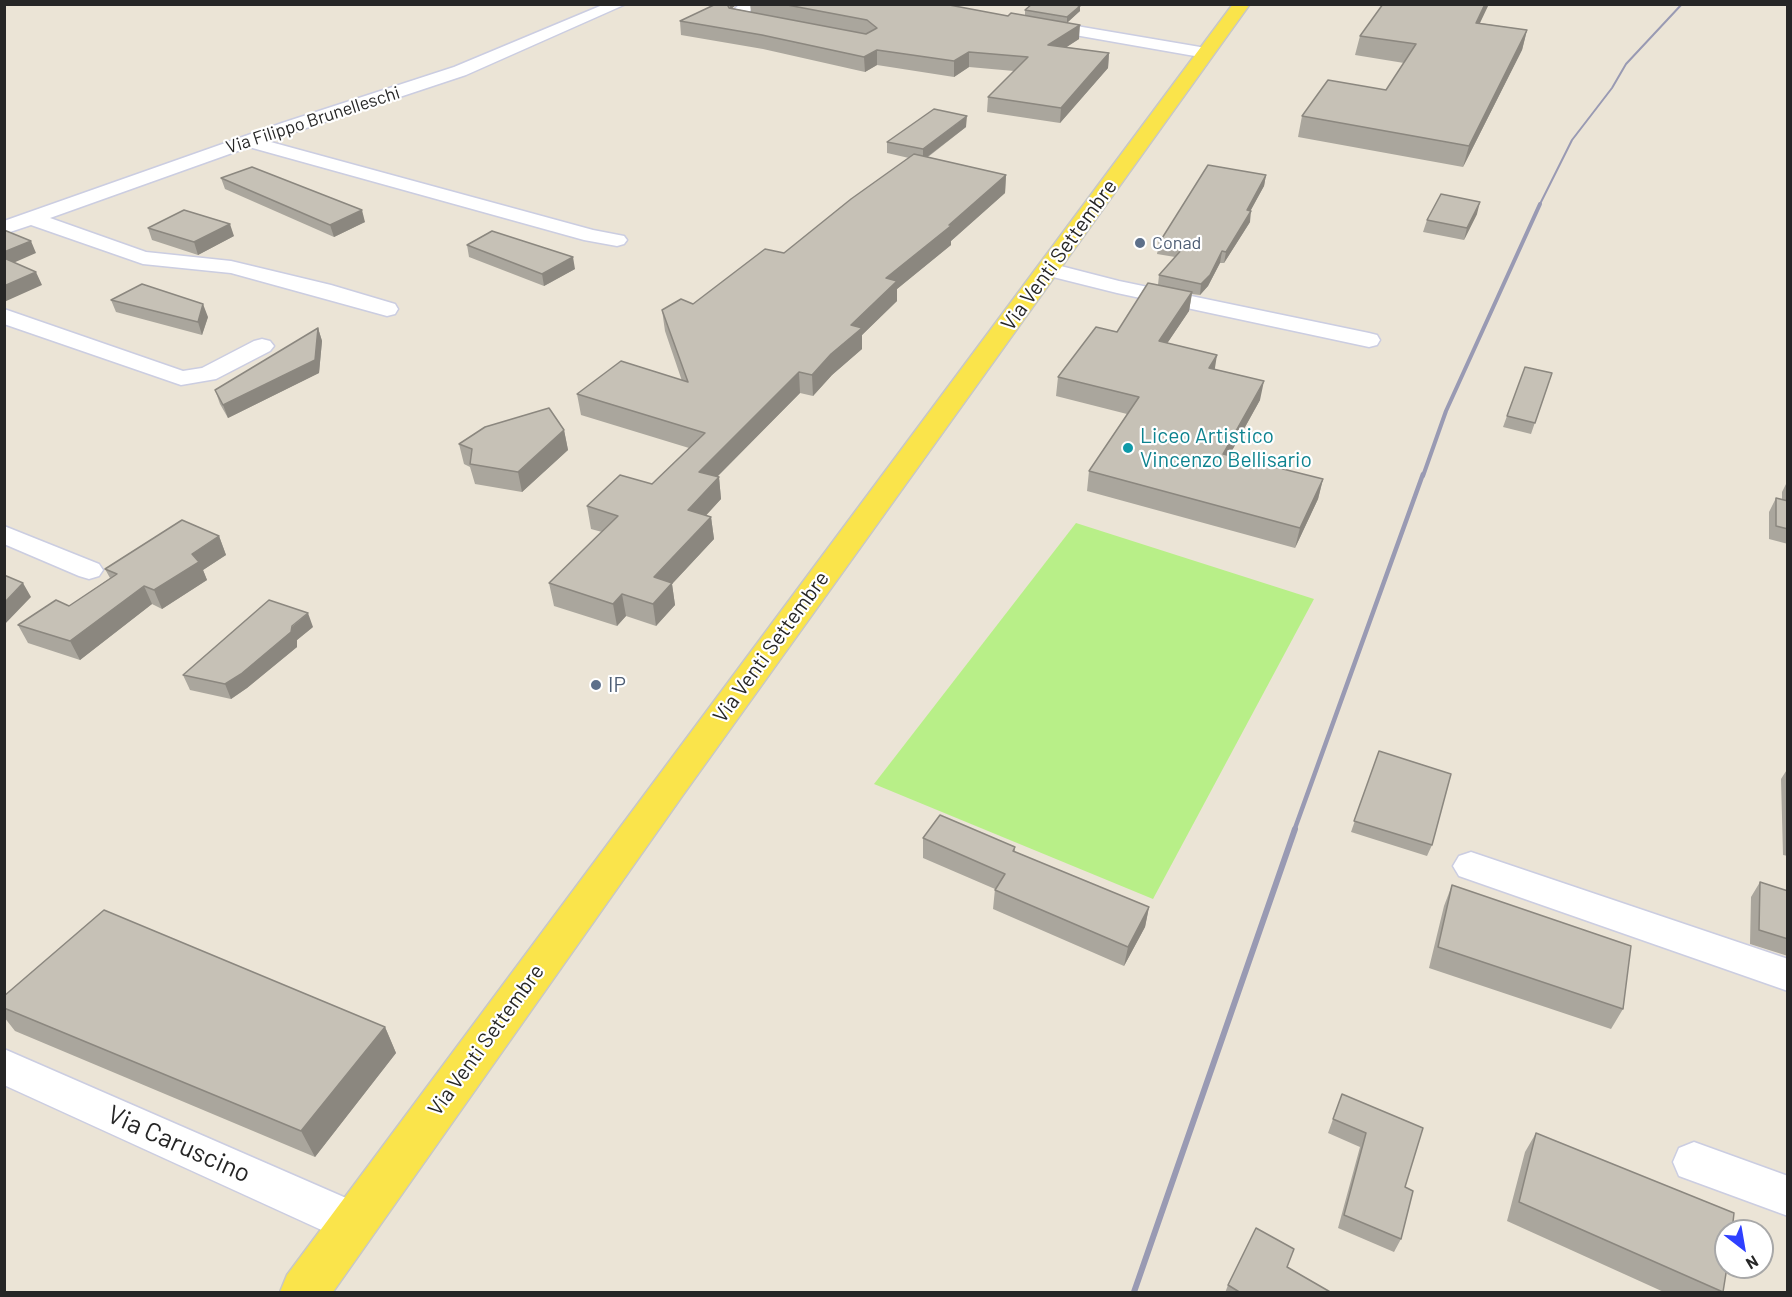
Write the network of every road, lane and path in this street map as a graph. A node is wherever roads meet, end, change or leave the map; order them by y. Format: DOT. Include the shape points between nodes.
graph roads {
  1 [pos="619,4"];
  2 [pos="750,4"];
  3 [pos="1242,4"];
  4 [pos="1023,22"];
  5 [pos="788,28"];
  6 [pos="1206,53"];
  7 [pos="248,141"];
  8 [pos="32,219"];
  9 [pos="4,228"];
  10 [pos="617,240"];
  11 [pos="1049,268"];
  12 [pos="387,309"];
  13 [pos="4,316"];
  14 [pos="1369,340"];
  15 [pos="262,346"];
  16 [pos="4,534"];
  17 [pos="89,570"];
  18 [pos="1471,866"];
  19 [pos="1788,975"];
  20 [pos="4,1065"];
  21 [pos="1694,1162"];
  22 [pos="1788,1196"];
  23 [pos="354,1223"];
  24 [pos="304,1293"];
  1 -- 7 [label="street, Via Filippo Brunelleschi" via="460,71"];
  2 -- 5 [label="street" via="736,17"];
  3 -- 6 [label="main road, Via Venti Settembre"];
  4 -- 6 [label="street"];
  6 -- 11 [label="main road, Via Venti Settembre"];
  7 -- 8 [label="street, Via Filippo Brunelleschi"];
  7 -- 10 [label="street"];
  8 -- 9 [label="street, Via Filippo Brunelleschi"];
  8 -- 12 [label="street" via="143,258 231,267"];
  11 -- 14 [label="street" via="1118,287"];
  11 -- 23 [label="main road, Via Venti Settembre"];
  13 -- 15 [label="street" via="181,378 208,374"];
  16 -- 17 [label="street"];
  18 -- 19 [label="street"];
  20 -- 23 [label="street, Via Caruscino"];
  21 -- 22 [label="street"];
  23 -- 24 [label="main road, Via Venti Settembre"];
}
